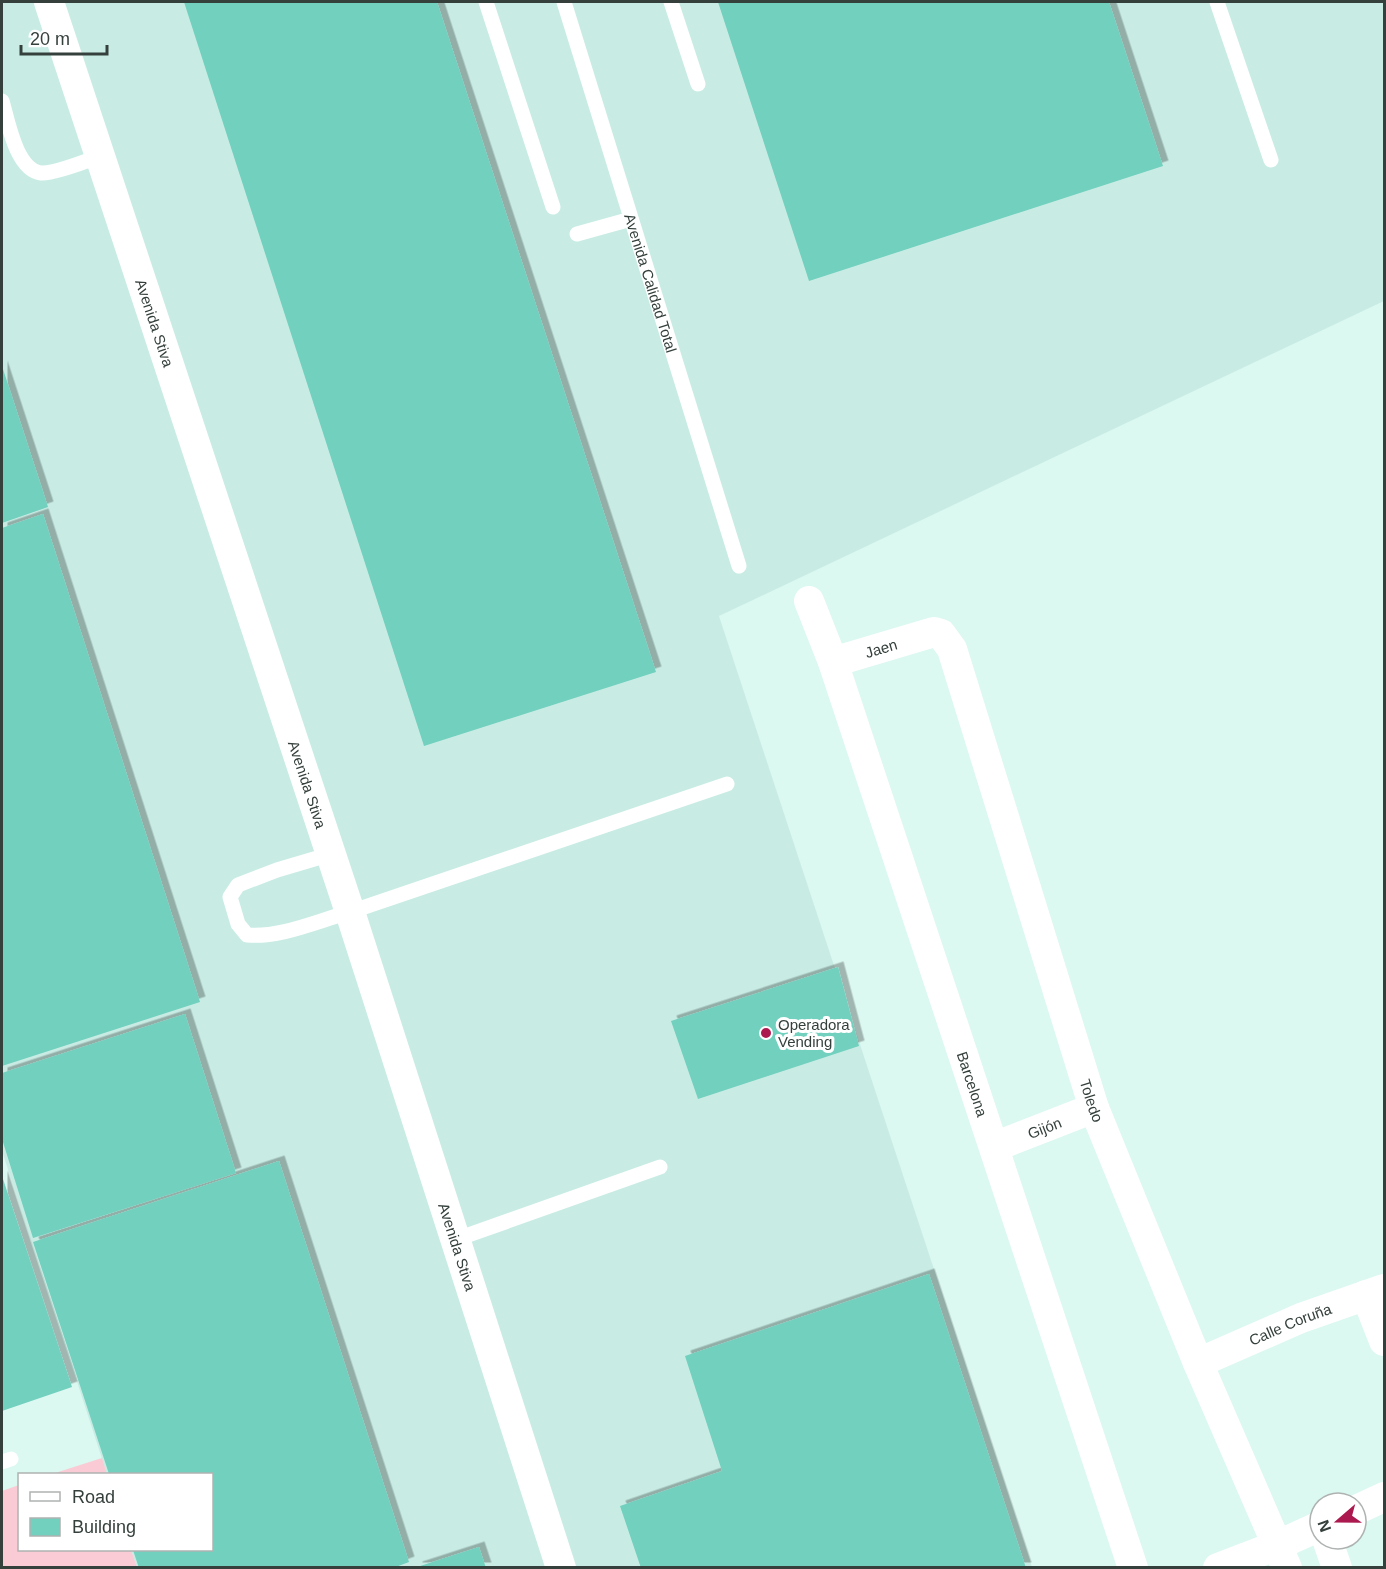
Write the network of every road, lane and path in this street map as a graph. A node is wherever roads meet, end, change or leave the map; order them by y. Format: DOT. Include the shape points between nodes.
graph roads {
  1 [pos="49,2"];
  2 [pos="489,2"];
  3 [pos="564,2"];
  4 [pos="671,2"];
  5 [pos="1217,2"];
  6 [pos="698,84"];
  7 [pos="2,102"];
  8 [pos="100,156"];
  9 [pos="1271,160"];
  10 [pos="553,207"];
  11 [pos="631,219"];
  12 [pos="577,234"];
  13 [pos="739,566"];
  14 [pos="809,601"];
  15 [pos="928,633"];
  16 [pos="833,662"];
  17 [pos="727,784"];
  18 [pos="330,854"];
  19 [pos="350,912"];
  20 [pos="1094,1108"];
  21 [pos="994,1147"];
  22 [pos="660,1167"];
  23 [pos="457,1239"];
  24 [pos="1375,1292"];
  25 [pos="1384,1341"];
  26 [pos="1198,1363"];
  27 [pos="1384,1497"];
  28 [pos="1368,1504"];
  29 [pos="1308,1536"];
  30 [pos="1331,1551"];
  31 [pos="1283,1556"];
  32 [pos="561,1568"];
  33 [pos="1133,1568"];
  34 [pos="1218,1568"];
  35 [pos="1337,1568"];
  1 -- 8 [label="street, Avenida Stiva"];
  2 -- 10 [label="lane"];
  3 -- 11 [label="lane, Avenida Calidad Total"];
  4 -- 6 [label="lane"];
  5 -- 9 [label="lane"];
  7 -- 8 [label="lane" via="17,152 26,166 40,173"];
  8 -- 18 [label="street, Avenida Stiva"];
  11 -- 12 [label="lane"];
  11 -- 13 [label="lane, Avenida Calidad Total"];
  14 -- 16 [label="street, Barcelona"];
  15 -- 16 [label="street, Jaen"];
  15 -- 20 [label="street, Toledo" via="940,634 952,649"];
  16 -- 21 [label="street, Barcelona"];
  17 -- 19 [label="lane"];
  18 -- 19 [label="street, Avenida Stiva"];
  18 -- 19 [label="lane" via="238,885 231,897 238,924 247,934 262,936"];
  19 -- 23 [label="street, Avenida Stiva"];
  20 -- 21 [label="street, Gijón"];
  20 -- 26 [label="street, Toledo"];
  21 -- 33 [label="street, Barcelona"];
  22 -- 23 [label="lane"];
  23 -- 32 [label="street, Avenida Stiva"];
  24 -- 25 [label="street"];
  24 -- 26 [label="street, Calle Coruña" via="1300,1318"];
  26 -- 31 [label="street, Toledo"];
  27 -- 28 [label="street"];
  29 -- 31 [label="street"];
  30 -- 35 [label="street"];
  31 -- 34 [label="street"];
}
